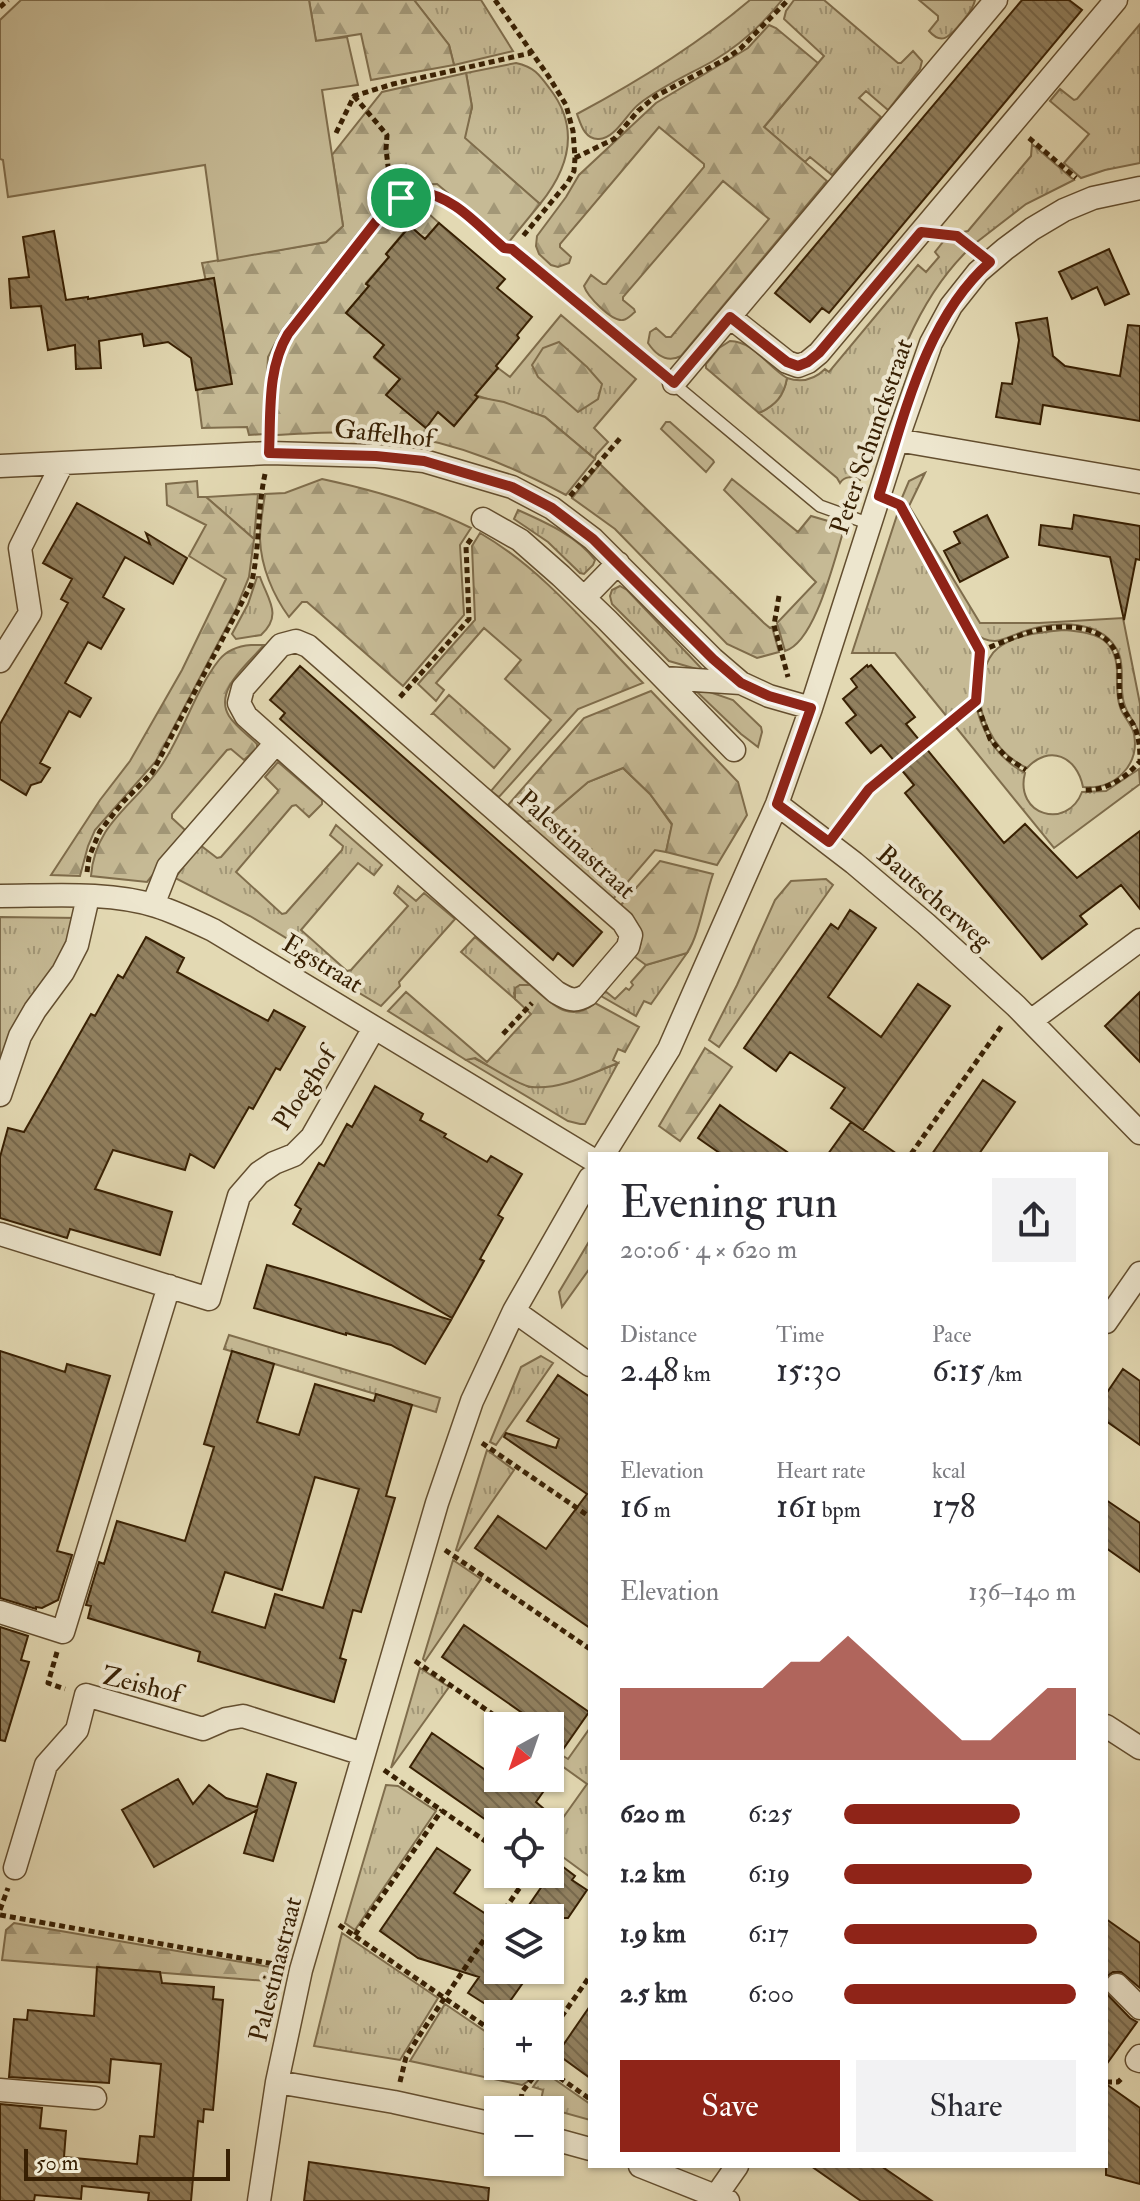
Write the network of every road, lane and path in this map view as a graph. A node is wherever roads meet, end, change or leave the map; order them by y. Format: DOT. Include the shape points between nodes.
graph roads {
  1 [pos="8,0"];
  2 [pos="495,0"];
  3 [pos="788,0"];
  4 [pos="996,0"];
  5 [pos="1116,0"];
  6 [pos="0,7"];
  7 [pos="531,53"];
  8 [pos="354,96"];
  9 [pos="1012,123"];
  10 [pos="336,133"];
  11 [pos="575,158"];
  12 [pos="1140,188"];
  13 [pos="1098,197"];
  14 [pos="401,198"];
  15 [pos="921,232"];
  16 [pos="512,249"];
  17 [pos="990,262"];
  18 [pos="730,317"];
  19 [pos="674,383"];
  20 [pos="622,436"];
  21 [pos="897,440"];
  22 [pos="269,453"];
  23 [pos="62,464"];
  24 [pos="0,466"];
  25 [pos="1140,482"];
  26 [pos="879,496"];
  27 [pos="557,512"];
  28 [pos="483,519"];
  29 [pos="870,524"];
  30 [pos="618,563"];
  31 [pos="779,596"];
  32 [pos="584,598"];
  33 [pos="980,651"];
  34 [pos="0,661"];
  35 [pos="664,678"];
  36 [pos="741,683"];
  37 [pos="976,701"];
  38 [pos="803,706"];
  39 [pos="386,713"];
  40 [pos="276,743"];
  41 [pos="734,750"];
  42 [pos="1140,761"];
  43 [pos="1026,770"];
  44 [pos="1082,790"];
  45 [pos="777,804"];
  46 [pos="829,842"];
  47 [pos="0,896"];
  48 [pos="88,897"];
  49 [pos="153,905"];
  50 [pos="1140,940"];
  51 [pos="549,985"];
  52 [pos="1024,1013"];
  53 [pos="374,1028"];
  54 [pos="503,1034"];
  55 [pos="0,1095"];
  56 [pos="1140,1133"];
  57 [pos="605,1152"];
  58 [pos="913,1152"];
  59 [pos="588,1157"];
  60 [pos="588,1182"];
  61 [pos="0,1234"];
  62 [pos="1140,1273"];
  63 [pos="169,1286"];
  64 [pos="514,1311"];
  65 [pos="1108,1319"];
  66 [pos="588,1364"];
  67 [pos="462,1429"];
  68 [pos="588,1516"];
  69 [pos="427,1538"];
  70 [pos="0,1612"];
  71 [pos="395,1647"];
  72 [pos="588,1648"];
  73 [pos="490,1712"];
  74 [pos="1108,1727"];
  75 [pos="1140,1748"];
  76 [pos="363,1754"];
  77 [pos="442,1810"];
  78 [pos="484,1840"];
  79 [pos="15,1868"];
  80 [pos="0,1915"];
  81 [pos="484,1939"];
  82 [pos="301,1970"];
  83 [pos="588,1979"];
  84 [pos="1117,1985"];
  85 [pos="444,1998"];
  86 [pos="1140,2008"];
  87 [pos="564,2013"];
  88 [pos="484,2025"];
  89 [pos="562,2080"];
  90 [pos="277,2082"];
  91 [pos="0,2090"];
  92 [pos="95,2098"];
  93 [pos="588,2098"];
  94 [pos="394,2102"];
  95 [pos="484,2122"];
  96 [pos="564,2142"];
  97 [pos="588,2148"];
  98 [pos="645,2168"];
  99 [pos="736,2168"];
  100 [pos="722,2198"];
  101 [pos="259,2201"];
  1 -- 6 [label="path"];
  2 -- 7 [label="path"];
  3 -- 11 [label="path" via="741,48 656,96 614,139"];
  4 -- 18 [label="street"];
  5 -- 9 [label="street"];
  7 -- 8 [label="path"];
  7 -- 11 [label="path" via="566,105"];
  8 -- 10 [label="path"];
  8 -- 14 [label="path" via="387,135 390,183"];
  9 -- 13 [label="path"];
  9 -- 15 [label="street"];
  11 -- 16 [label="path" via="568,182"];
  12 -- 13 [label="street, Peter Schunckstraat"];
  13 -- 17 [label="street, Peter Schunckstraat" via="1032,229"];
  14 -- 16 [label="path" via="433,193"];
  14 -- 22 [label="path" via="385,210 280,347 272,381"];
  15 -- 17 [label="path" via="957,236"];
  15 -- 18 [label="street" via="808,362 787,362"];
  16 -- 19 [label="lane"];
  17 -- 21 [label="street, Peter Schunckstraat" via="951,306 931,343"];
  18 -- 19 [label="street"];
  19 -- 29 [label="lane" via="820,506"];
  20 -- 27 [label="path"];
  21 -- 25 [label="street"];
  21 -- 26 [label="street, Peter Schunckstraat"];
  22 -- 23 [label="street, Gaffelhof"];
  22 -- 27 [label="street, Gaffelhof" via="424,461 512,487"];
  22 -- 48 [label="path" via="251,585 152,773 100,831 89,857"];
  23 -- 24 [label="street, Gaffelhof"];
  23 -- 34 [label="street" via="20,548 30,613"];
  26 -- 29 [label="street, Peter Schunckstraat"];
  26 -- 33 [label="path" via="900,505"];
  27 -- 30 [label="street, Gaffelhof"];
  28 -- 32 [label="street" via="520,540"];
  28 -- 39 [label="path" via="466,546 469,619"];
  29 -- 38 [label="street, Peter Schunckstraat"];
  30 -- 32 [label="street"];
  30 -- 36 [label="street, Gaffelhof"];
  31 -- 38 [label="path" via="774,625"];
  32 -- 35 [label="street"];
  33 -- 37 [label="path"];
  33 -- 42 [label="path" via="1041,629 1079,628 1099,634 1117,657 1122,706 1136,731"];
  35 -- 36 [label="street"];
  35 -- 41 [label="street"];
  36 -- 38 [label="street, Gaffelhof"];
  37 -- 43 [label="path" via="996,747"];
  37 -- 46 [label="path" via="869,789"];
  38 -- 45 [label="street, Peter Schunckstraat"];
  39 -- 40 [label="street, Palestinastraat" via="308,646 296,641 281,645 243,688 239,703"];
  39 -- 51 [label="street, Palestinastraat" via="623,922 631,935 628,947 579,1000"];
  40 -- 49 [label="street" via="168,867"];
  40 -- 51 [label="street, Palestinastraat"];
  42 -- 44 [label="path" via="1111,785"];
  45 -- 46 [label="street, Bautscherweg"];
  45 -- 57 [label="street" via="669,1049"];
  46 -- 52 [label="street, Bautscherweg"];
  47 -- 48 [label="street, Egstraat"];
  48 -- 49 [label="street, Egstraat"];
  48 -- 55 [label="street" via="77,945 20,1036"];
  49 -- 53 [label="street, Egstraat" via="213,930"];
  50 -- 52 [label="street"];
  51 -- 54 [label="path"];
  52 -- 56 [label="street, Bautscherweg"];
  52 -- 58 [label="path"];
  53 -- 59 [label="street, Egstraat"];
  53 -- 63 [label="street, Ploeghof" via="312,1137 294,1155 259,1173 239,1196 209,1299"];
  60 -- 64 [label="street, Palestinastraat"];
  61 -- 63 [label="street, Ploeghof"];
  62 -- 65 [label="street"];
  63 -- 70 [label="street" via="63,1632"];
  64 -- 66 [label="street"];
  64 -- 67 [label="street, Palestinastraat"];
  67 -- 68 [label="path"];
  67 -- 69 [label="street, Palestinastraat"];
  69 -- 71 [label="street, Palestinastraat"];
  69 -- 72 [label="path"];
  71 -- 73 [label="path"];
  71 -- 76 [label="street, Palestinastraat"];
  74 -- 75 [label="street"];
  76 -- 77 [label="path"];
  76 -- 79 [label="street, Zeishof" via="243,1716 203,1729 86,1695 77,1730 46,1765"];
  76 -- 82 [label="street, Palestinastraat"];
  77 -- 78 [label="path"];
  77 -- 85 [label="path" via="355,1935"];
  80 -- 82 [label="path"];
  81 -- 85 [label="path"];
  82 -- 90 [label="street, Palestinastraat"];
  83 -- 87 [label="path"];
  84 -- 86 [label="street"];
  85 -- 88 [label="path"];
  85 -- 94 [label="path" via="406,2057"];
  89 -- 93 [label="path"];
  90 -- 94 [label="street"];
  90 -- 101 [label="street, Palestinastraat"];
  91 -- 92 [label="street"];
  94 -- 95 [label="street"];
  96 -- 97 [label="street"];
  98 -- 100 [label="street"];
  99 -- 100 [label="street"];
}
